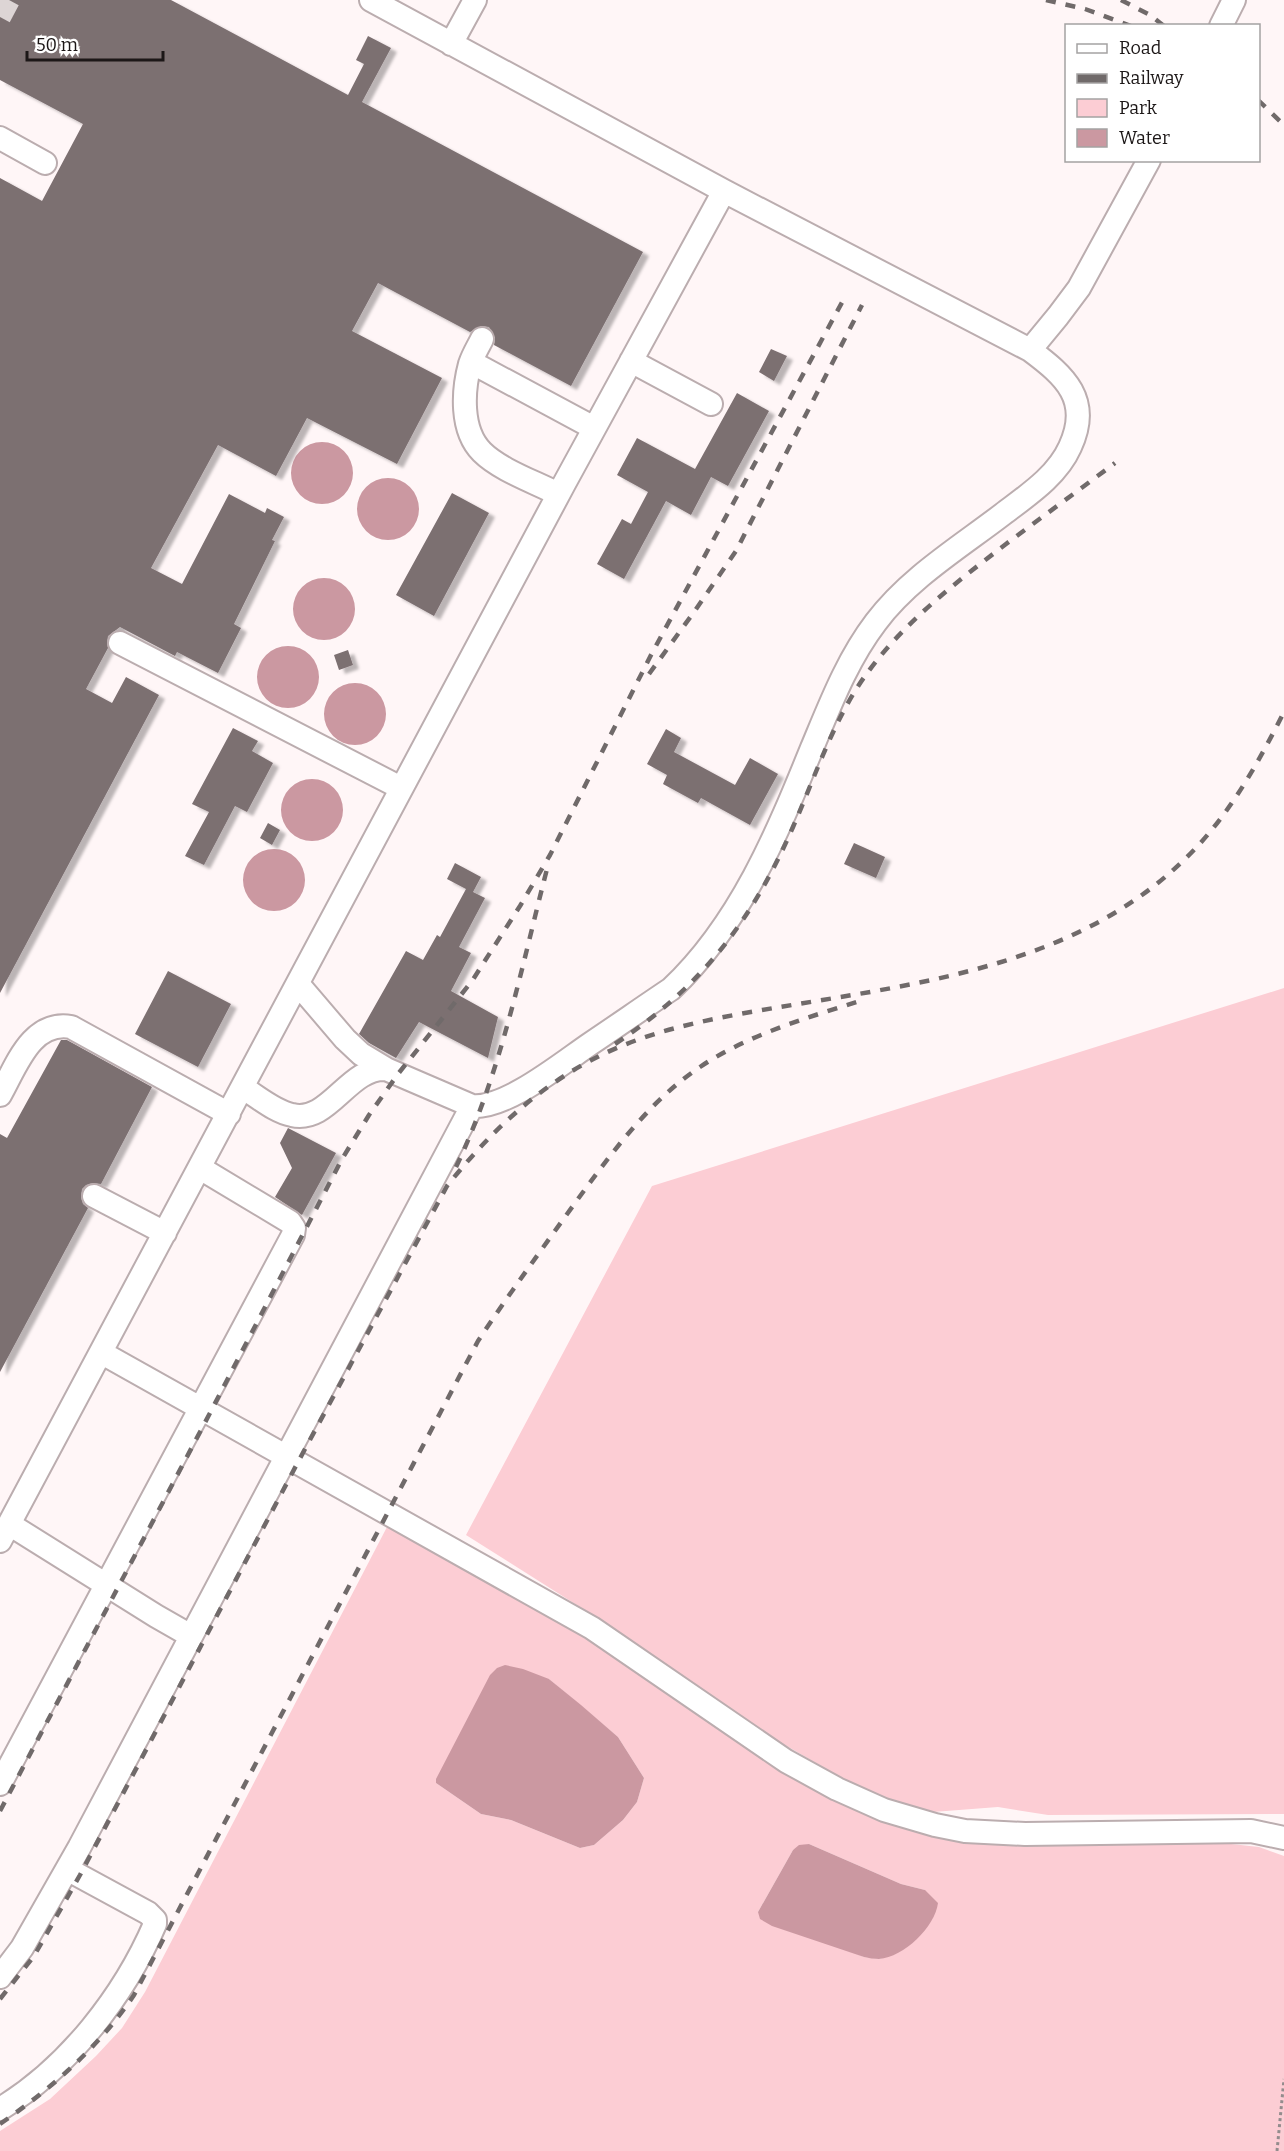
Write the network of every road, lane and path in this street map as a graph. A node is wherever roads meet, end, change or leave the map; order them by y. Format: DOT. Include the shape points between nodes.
graph roads {
  1 [pos="371,0"];
  2 [pos="475,0"];
  3 [pos="1234,0"];
  4 [pos="1222,24"];
  5 [pos="451,44"];
  6 [pos="0,138"];
  7 [pos="1148,162"];
  8 [pos="45,163"];
  9 [pos="723,190"];
  10 [pos="482,339"];
  11 [pos="1030,350"];
  12 [pos="631,360"];
  13 [pos="471,362"];
  14 [pos="711,404"];
  15 [pos="594,428"];
  16 [pos="558,494"];
  17 [pos="120,643"];
  18 [pos="401,788"];
  19 [pos="298,984"];
  20 [pos="386,1069"];
  21 [pos="243,1088"];
  22 [pos="0,1095"];
  23 [pos="472,1106"];
  24 [pos="229,1114"];
  25 [pos="200,1167"];
  26 [pos="94,1196"];
  27 [pos="165,1233"];
  28 [pos="102,1353"];
  29 [pos="200,1408"];
  30 [pos="286,1456"];
  31 [pos="4,1532"];
  32 [pos="107,1583"];
  33 [pos="191,1635"];
  34 [pos="0,1784"];
  35 [pos="1284,1838"];
  36 [pos="67,1869"];
  37 [pos="0,1977"];
  38 [pos="1284,2079"];
  39 [pos="0,2109"];
  40 [pos="1277,2151"];
  1 -- 5 [label="lane"];
  2 -- 5 [label="lane"];
  3 -- 4 [label="lane"];
  5 -- 9 [label="lane"];
  6 -- 8 [label="lane"];
  7 -- 11 [label="lane" via="1079,288"];
  9 -- 11 [label="lane"];
  9 -- 12 [label="lane"];
  10 -- 13 [label="lane"];
  11 -- 23 [label="lane" via="1069,384 1074,395 1077,429 1070,447 1062,462 1035,490 907,589 877,620 838,687 785,813 726,926 671,988 538,1080 491,1104"];
  12 -- 14 [label="lane"];
  12 -- 15 [label="lane"];
  13 -- 15 [label="lane"];
  13 -- 16 [label="lane" via="466,416 480,451 493,462"];
  15 -- 16 [label="lane"];
  16 -- 18 [label="lane"];
  17 -- 18 [label="lane"];
  18 -- 19 [label="lane"];
  19 -- 20 [label="lane" via="345,1039"];
  19 -- 21 [label="lane"];
  20 -- 21 [label="lane" via="360,1076 307,1116 287,1114"];
  20 -- 23 [label="lane"];
  21 -- 24 [label="lane"];
  22 -- 24 [label="lane" via="32,1040 42,1031 62,1025"];
  23 -- 30 [label="lane"];
  24 -- 25 [label="lane"];
  25 -- 27 [label="lane"];
  25 -- 29 [label="lane" via="291,1222 294,1228"];
  26 -- 27 [label="lane"];
  27 -- 28 [label="lane"];
  28 -- 29 [label="lane"];
  28 -- 31 [label="lane"];
  29 -- 30 [label="lane"];
  29 -- 32 [label="lane"];
  30 -- 33 [label="lane"];
  30 -- 35 [label="lane" via="592,1628 786,1761 884,1810 965,1831 1251,1831"];
  31 -- 32 [label="lane"];
  32 -- 33 [label="lane"];
  32 -- 34 [label="lane"];
  33 -- 36 [label="lane"];
  36 -- 37 [label="lane" via="22,1948"];
  36 -- 39 [label="lane" via="148,1913 155,1924 135,1963 88,2031 37,2082"];
  38 -- 40 [label="path"];
}
